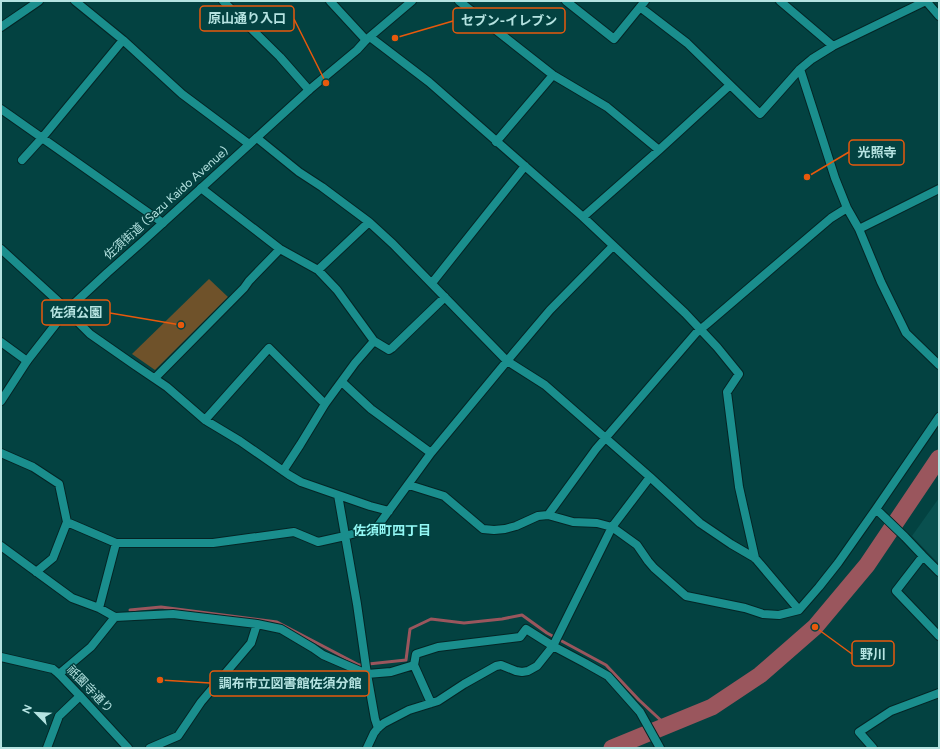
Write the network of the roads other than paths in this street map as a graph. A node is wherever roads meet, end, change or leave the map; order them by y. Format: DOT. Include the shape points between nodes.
graph roads {
  1 [pos="38,1"];
  2 [pos="75,1"];
  3 [pos="223,1"];
  4 [pos="330,1"];
  5 [pos="412,1"];
  6 [pos="459,1"];
  7 [pos="566,1"];
  8 [pos="780,1"];
  9 [pos="926,1"];
  10 [pos="643,4"];
  11 [pos="939,16"];
  12 [pos="1,28"];
  13 [pos="368,38"];
  14 [pos="123,40"];
  15 [pos="833,46"];
  16 [pos="800,69"];
  17 [pos="553,75"];
  18 [pos="730,85"];
  19 [pos="310,90"];
  20 [pos="1,109"];
  21 [pos="42,138"];
  22 [pos="257,138"];
  23 [pos="496,142"];
  24 [pos="249,144"];
  25 [pos="658,150"];
  26 [pos="22,160"];
  27 [pos="525,166"];
  28 [pos="201,188"];
  29 [pos="939,189"];
  30 [pos="846,208"];
  31 [pos="583,217"];
  32 [pos="369,222"];
  33 [pos="163,223"];
  34 [pos="859,229"];
  35 [pos="613,246"];
  36 [pos="1,249"];
  37 [pos="280,249"];
  38 [pos="318,270"];
  39 [pos="432,283"];
  40 [pos="444,297"];
  41 [pos="66,311"];
  42 [pos="701,330"];
  43 [pos="374,341"];
  44 [pos="1,342"];
  45 [pos="27,360"];
  46 [pos="507,361"];
  47 [pos="939,365"];
  48 [pos="155,378"];
  49 [pos="342,382"];
  50 [pos="1,400"];
  51 [pos="325,404"];
  52 [pos="939,417"];
  53 [pos="204,420"];
  54 [pos="606,438"];
  55 [pos="431,453"];
  56 [pos="1,454"];
  57 [pos="283,471"];
  58 [pos="650,477"];
  59 [pos="409,485"];
  60 [pos="338,495"];
  61 [pos="877,510"];
  62 [pos="389,511"];
  63 [pos="548,515"];
  64 [pos="67,522"];
  65 [pos="612,527"];
  66 [pos="345,536"];
  67 [pos="116,543"];
  68 [pos="1,546"];
  69 [pos="923,556"];
  70 [pos="755,558"];
  71 [pos="36,572"];
  72 [pos="939,572"];
  73 [pos="99,608"];
  74 [pos="799,610"];
  75 [pos="115,617"];
  76 [pos="257,624"];
  77 [pos="939,636"];
  78 [pos="553,646"];
  79 [pos="1,657"];
  80 [pos="414,666"];
  81 [pos="59,674"];
  82 [pos="367,674"];
  83 [pos="939,693"];
  84 [pos="80,696"];
  85 [pos="430,704"];
  86 [pos="378,728"];
  87 [pos="47,748"];
  88 [pos="128,748"];
  89 [pos="150,748"];
  90 [pos="367,748"];
  91 [pos="660,748"];
  92 [pos="873,748"];
  1 -- 12 [label="street"];
  2 -- 14 [label="street"];
  3 -- 19 [label="street"];
  4 -- 13 [label="street"];
  5 -- 13 [label="street, 佐須街道 (Sazu Kaido Avenue)"];
  6 -- 17 [label="street"];
  7 -- 10 [label="street" via="614,39"];
  8 -- 15 [label="street"];
  9 -- 11 [label="street"];
  9 -- 15 [label="street"];
  10 -- 18 [label="street"];
  13 -- 19 [label="street, 佐須街道 (Sazu Kaido Avenue)"];
  13 -- 23 [label="street" via="430,82"];
  14 -- 21 [label="street"];
  14 -- 24 [label="street" via="182,94"];
  15 -- 16 [label="street"];
  16 -- 18 [label="street" via="760,114"];
  16 -- 30 [label="street"];
  17 -- 23 [label="street"];
  17 -- 25 [label="street" via="607,107"];
  18 -- 25 [label="street"];
  19 -- 22 [label="street, 佐須街道 (Sazu Kaido Avenue)"];
  20 -- 21 [label="street"];
  21 -- 26 [label="street"];
  21 -- 33 [label="street"];
  22 -- 24 [label="street, 佐須街道 (Sazu Kaido Avenue)"];
  22 -- 32 [label="street" via="298,172"];
  23 -- 27 [label="street"];
  24 -- 28 [label="street, 佐須街道 (Sazu Kaido Avenue)"];
  25 -- 31 [label="street"];
  27 -- 31 [label="street"];
  27 -- 39 [label="street"];
  28 -- 33 [label="street, 佐須街道 (Sazu Kaido Avenue)"];
  28 -- 37 [label="street"];
  29 -- 34 [label="street"];
  30 -- 34 [label="street"];
  30 -- 42 [label="street" via="825,223"];
  31 -- 35 [label="street"];
  32 -- 38 [label="street"];
  32 -- 39 [label="street"];
  33 -- 41 [label="street, 佐須街道 (Sazu Kaido Avenue)"];
  34 -- 47 [label="street" via="906,334"];
  35 -- 42 [label="street"];
  35 -- 46 [label="street" via="550,310"];
  36 -- 41 [label="street"];
  37 -- 38 [label="street"];
  37 -- 48 [label="street"];
  38 -- 43 [label="street" via="338,290"];
  39 -- 40 [label="street"];
  40 -- 43 [label="street" via="389,350"];
  40 -- 46 [label="street"];
  41 -- 45 [label="street, 佐須街道 (Sazu Kaido Avenue)"];
  41 -- 48 [label="street" via="90,334"];
  42 -- 54 [label="street"];
  42 -- 70 [label="street" via="739,374 727,392 739,487"];
  43 -- 49 [label="street" via="355,362"];
  44 -- 45 [label="street"];
  45 -- 50 [label="street, 佐須街道 (Sazu Kaido Avenue)"];
  46 -- 54 [label="street" via="545,385"];
  46 -- 55 [label="street"];
  48 -- 53 [label="street"];
  49 -- 51 [label="street"];
  49 -- 55 [label="street" via="371,409"];
  51 -- 53 [label="street" via="269,348"];
  51 -- 57 [label="street"];
  52 -- 61 [label="street"];
  53 -- 57 [label="street"];
  54 -- 58 [label="street"];
  54 -- 63 [label="street"];
  55 -- 59 [label="street"];
  56 -- 64 [label="street" via="33,467 59,484"];
  57 -- 60 [label="street" via="301,482"];
  58 -- 65 [label="street"];
  58 -- 70 [label="street" via="700,523"];
  59 -- 62 [label="street"];
  59 -- 63 [label="street" via="444,496 483,529 505,529 538,516"];
  60 -- 62 [label="street"];
  60 -- 66 [label="street"];
  61 -- 69 [label="street"];
  61 -- 74 [label="street"];
  62 -- 66 [label="street" via="377,527"];
  63 -- 65 [label="street" via="573,522 597,523"];
  64 -- 67 [label="street"];
  64 -- 71 [label="street" via="53,558"];
  65 -- 74 [label="street" via="637,545 654,568 686,596 763,614 779,615"];
  65 -- 78 [label="street"];
  66 -- 67 [label="street" via="318,542 294,532 213,543"];
  66 -- 82 [label="street"];
  67 -- 73 [label="street"];
  68 -- 71 [label="street"];
  69 -- 72 [label="street"];
  69 -- 77 [label="street" via="896,591"];
  70 -- 74 [label="street"];
  71 -- 73 [label="street" via="72,598"];
  73 -- 75 [label="street"];
  75 -- 76 [label="street" via="173,614"];
  75 -- 81 [label="street" via="92,647"];
  76 -- 82 [label="street" via="281,629 323,655"];
  76 -- 89 [label="street" via="251,643 201,702 178,736"];
  78 -- 80 [label="street" via="526,629 520,637 438,647 416,654"];
  78 -- 85 [label="street" via="537,666 528,672 496,666"];
  78 -- 91 [label="street" via="608,676 640,712"];
  79 -- 81 [label="street, 祇園寺通り" via="53,669"];
  80 -- 82 [label="street" via="391,672"];
  80 -- 85 [label="street"];
  81 -- 84 [label="street, 祇園寺通り"];
  82 -- 86 [label="street"];
  83 -- 92 [label="street" via="891,711 860,732"];
  84 -- 87 [label="street" via="59,716"];
  84 -- 88 [label="street, 祇園寺通り"];
  85 -- 86 [label="street" via="409,710"];
  86 -- 90 [label="street"];
}
